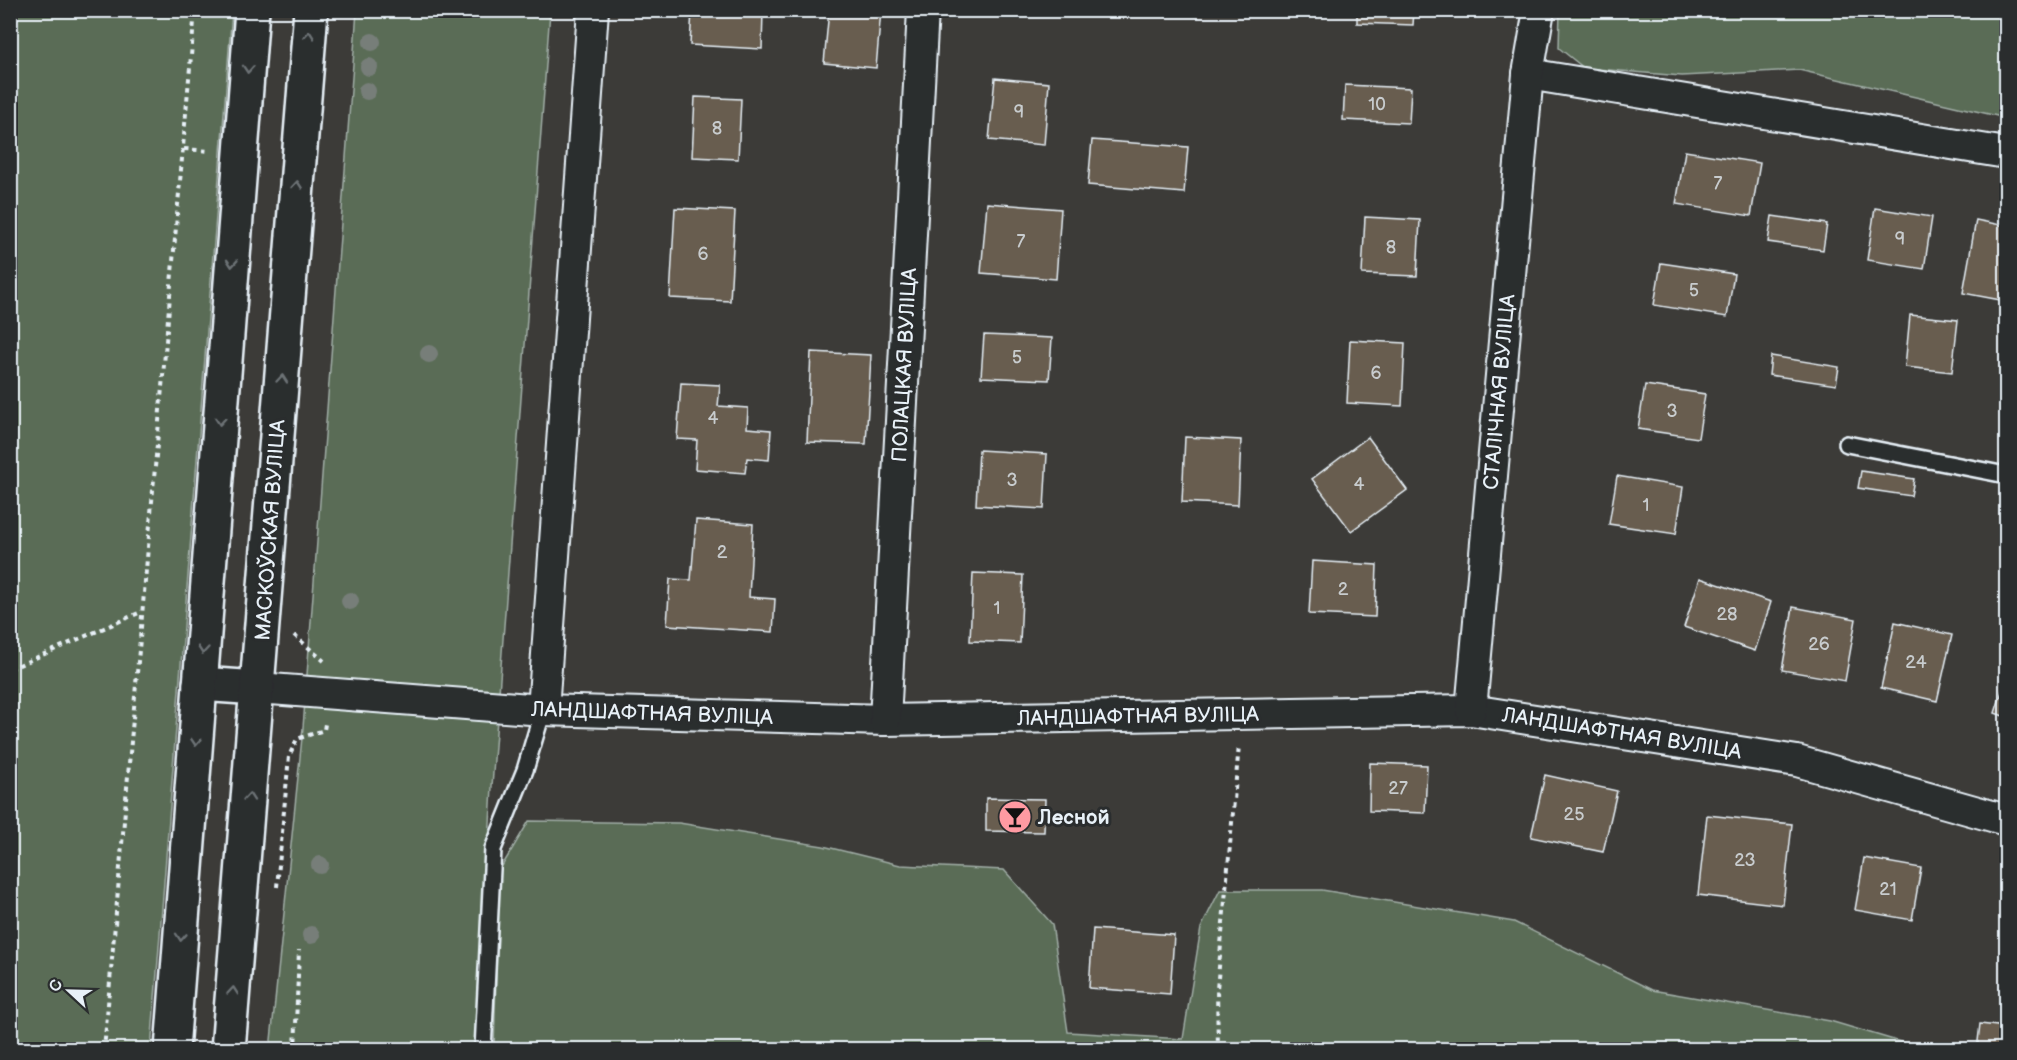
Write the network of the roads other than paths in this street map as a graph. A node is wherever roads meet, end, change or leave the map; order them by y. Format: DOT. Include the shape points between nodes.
graph roads {
  1 [pos="252,10"];
  2 [pos="311,10"];
  3 [pos="593,10"];
  4 [pos="923,10"];
  5 [pos="1539,10"];
  6 [pos="1528,74"];
  7 [pos="2007,153"];
  8 [pos="1847,444"];
  9 [pos="2007,475"];
  10 [pos="200,684"];
  11 [pos="258,688"];
  12 [pos="543,710"];
  13 [pos="1471,710"];
  14 [pos="885,720"];
  15 [pos="2007,820"];
  16 [pos="172,1050"];
  17 [pos="228,1050"];
  18 [pos="483,1050"];
  1 -- 10 [label="highway, one-way"];
  11 -- 2 [label="highway, МАСКОЎСКАЯ ВУЛІЦА, one-way"];
  3 -- 12 [label="street"];
  4 -- 14 [label="street, ПОЛАЦКАЯ ВУЛІЦА"];
  5 -- 6 [label="street, СТАЛІЧНАЯ ВУЛІЦА"];
  6 -- 7 [label="street"];
  6 -- 13 [label="street, СТАЛІЧНАЯ ВУЛІЦА"];
  8 -- 9 [label="lane"];
  10 -- 11 [label="highway"];
  10 -- 16 [label="highway, one-way"];
  11 -- 12 [label="street, ЛАНДШАФТНАЯ ВУЛІЦА"];
  17 -- 11 [label="highway, МАСКОЎСКАЯ ВУЛІЦА, one-way"];
  12 -- 14 [label="street, ЛАНДШАФТНАЯ ВУЛІЦА"];
  12 -- 18 [label="lane" via="525,770 493,849"];
  13 -- 14 [label="street, ЛАНДШАФТНАЯ ВУЛІЦА"];
  13 -- 15 [label="street, ЛАНДШАФТНАЯ ВУЛІЦА" via="1797,761"];
}
